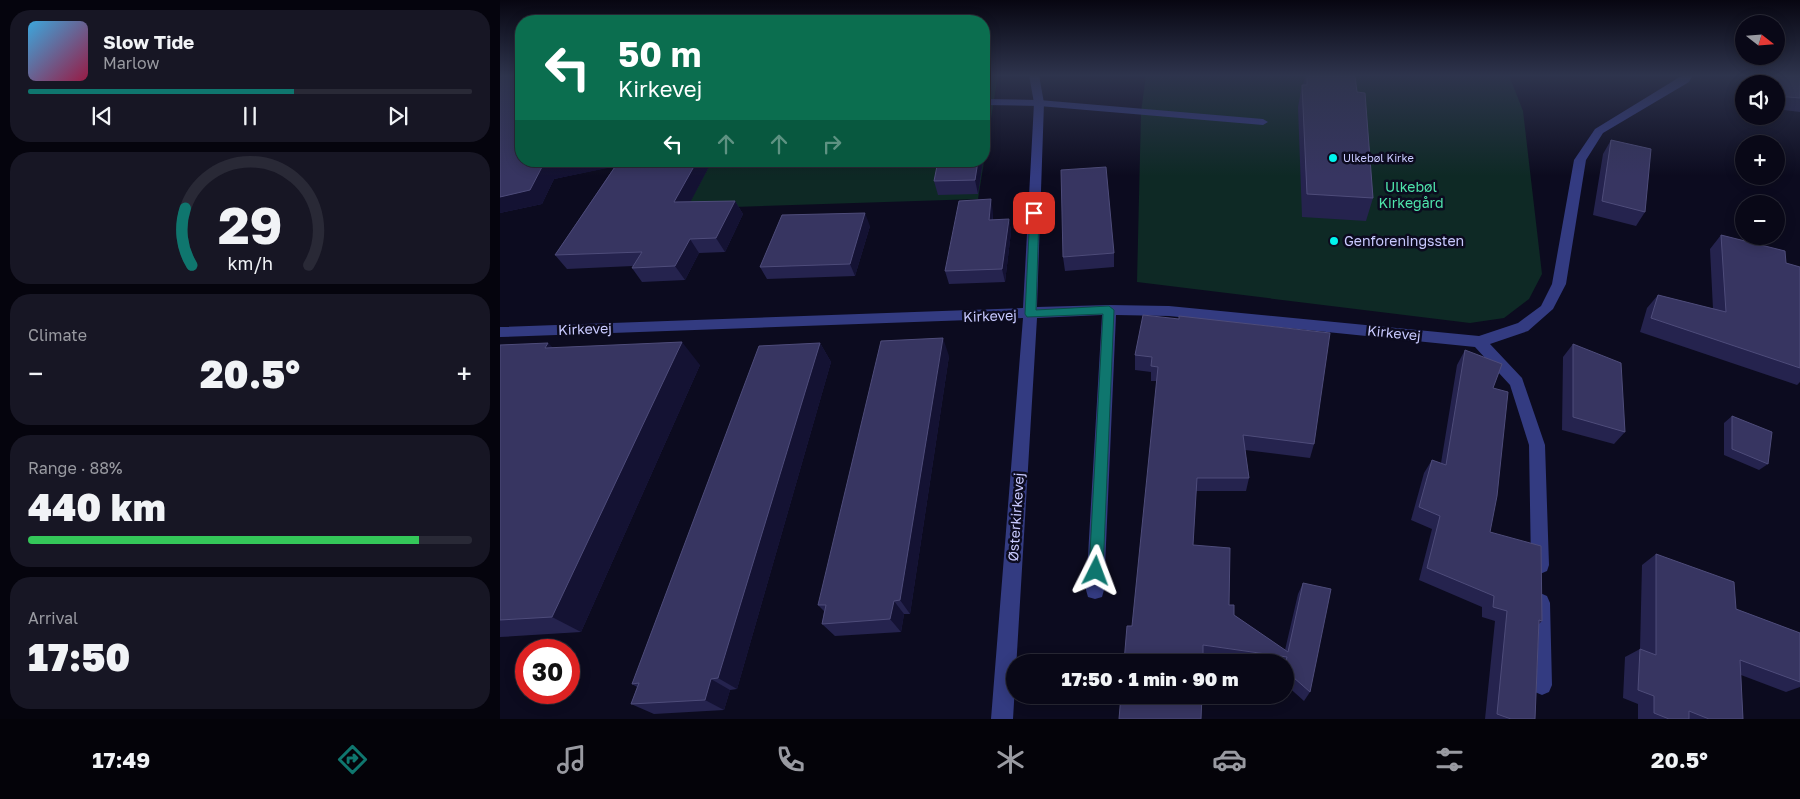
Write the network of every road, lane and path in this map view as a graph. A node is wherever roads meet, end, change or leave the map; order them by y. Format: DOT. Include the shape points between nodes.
graph roads {
  1 [pos="1038,109"];
  2 [pos="1104,109"];
  3 [pos="1637,109"];
  4 [pos="1263,122"];
  5 [pos="1109,310"];
  6 [pos="1030,314"];
  7 [pos="500,332"];
  8 [pos="1479,342"];
  9 [pos="1095,590"];
  10 [pos="1542,685"];
  11 [pos="1002,719"];
  1 -- 6 [label="street, Østerkirkevej"];
  2 -- 4 [label="street"];
  3 -- 8 [label="street, Kirkevej" via="1599,131 1580,160 1559,284 1546,309 1522,327"];
  5 -- 6 [label="street, Kirkevej"];
  5 -- 8 [label="street, Kirkevej" via="1169,311"];
  5 -- 9 [label="street"];
  6 -- 7 [label="street, Kirkevej"];
  6 -- 11 [label="street, Østerkirkevej"];
  8 -- 10 [label="street" via="1517,382 1537,445"];
}
